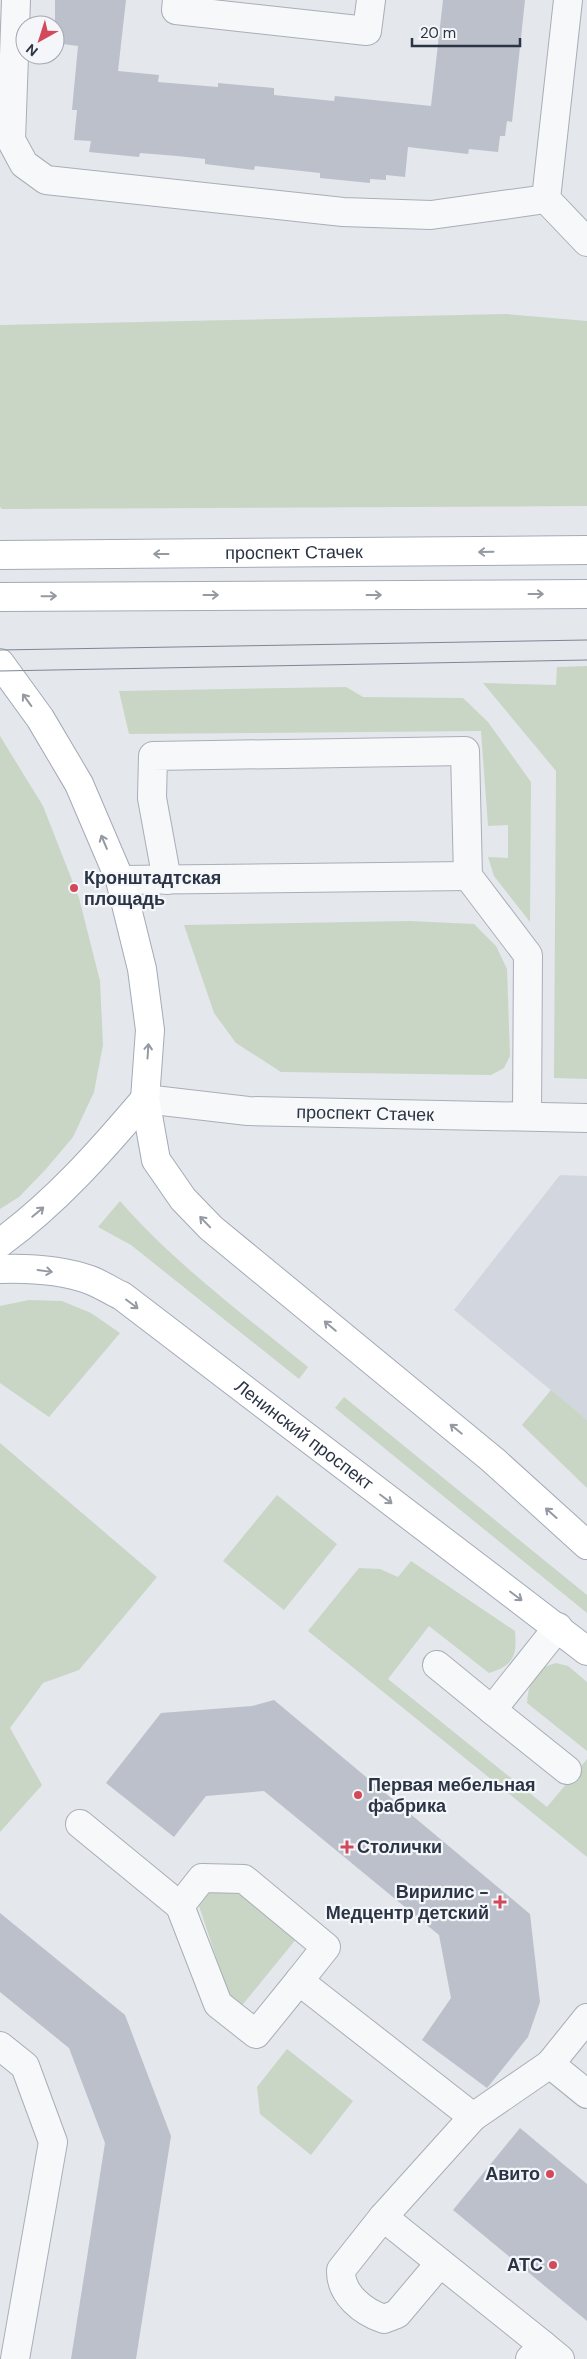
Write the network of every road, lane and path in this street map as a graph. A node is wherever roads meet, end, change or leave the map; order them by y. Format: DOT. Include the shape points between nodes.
graph roads {
  1 [pos="16,0"];
  2 [pos="177,0"];
  3 [pos="371,0"];
  4 [pos="568,0"];
  5 [pos="546,199"];
  6 [pos="587,242"];
  7 [pos="587,550"];
  8 [pos="0,555"];
  9 [pos="587,594"];
  10 [pos="0,597"];
  11 [pos="0,663"];
  12 [pos="468,876"];
  13 [pos="120,880"];
  14 [pos="167,880"];
  15 [pos="144,1100"];
  16 [pos="526,1116"];
  17 [pos="587,1118"];
  18 [pos="0,1243"];
  19 [pos="0,1269"];
  20 [pos="587,1545"];
  21 [pos="558,1627"];
  22 [pos="587,1651"];
  23 [pos="437,1665"];
  24 [pos="492,1710"];
  25 [pos="567,1770"];
  26 [pos="80,1824"];
  27 [pos="180,1906"];
  28 [pos="299,1981"];
  29 [pos="587,2018"];
  30 [pos="0,2046"];
  31 [pos="550,2064"];
  32 [pos="587,2094"];
  33 [pos="473,2117"];
  34 [pos="383,2217"];
  35 [pos="440,2263"];
  36 [pos="544,2354"];
  37 [pos="15,2359"];
  1 -- 5 [label="street" via="11,140 24,164 46,180 343,212 431,215"];
  2 -- 3 [label="street" via="176,10 367,31"];
  4 -- 5 [label="street"];
  5 -- 6 [label="street"];
  7 -- 8 [label="main road, проспект Стачек, one-way"];
  10 -- 9 [label="main road, one-way"];
  13 -- 11 [label="main road, one-way" via="79,784 40,718"];
  12 -- 14 [label="street"];
  12 -- 14 [label="street" via="465,751 153,756 152,798"];
  12 -- 16 [label="street" via="528,955"];
  13 -- 14 [label="street"];
  15 -- 13 [label="main road, one-way" via="150,1030 142,969"];
  15 -- 16 [label="street, проспект Стачек" via="248,1111"];
  18 -- 15 [label="main road, one-way" via="55,1198 95,1158"];
  20 -- 15 [label="main road, one-way" via="493,1460 211,1228 183,1199 156,1160"];
  16 -- 17 [label="street, проспект Стачек"];
  19 -- 21 [label="main road, Ленинский проспект, one-way" via="21,1268 90,1280 122,1296"];
  21 -- 22 [label="main road, Ленинский проспект"];
  21 -- 24 [label="street"];
  23 -- 24 [label="street"];
  24 -- 25 [label="street"];
  26 -- 27 [label="street"];
  27 -- 28 [label="street" via="218,2004 256,2034"];
  27 -- 28 [label="street" via="202,1878 244,1879 326,1947"];
  28 -- 33 [label="street"];
  29 -- 31 [label="street"];
  30 -- 37 [label="street" via="25,2066 53,2142"];
  31 -- 32 [label="street"];
  31 -- 33 [label="street"];
  33 -- 34 [label="street"];
  34 -- 35 [label="street"];
  34 -- 35 [label="street" via="341,2270 347,2294 373,2315 384,2319 397,2314"];
  35 -- 36 [label="street"];
}
